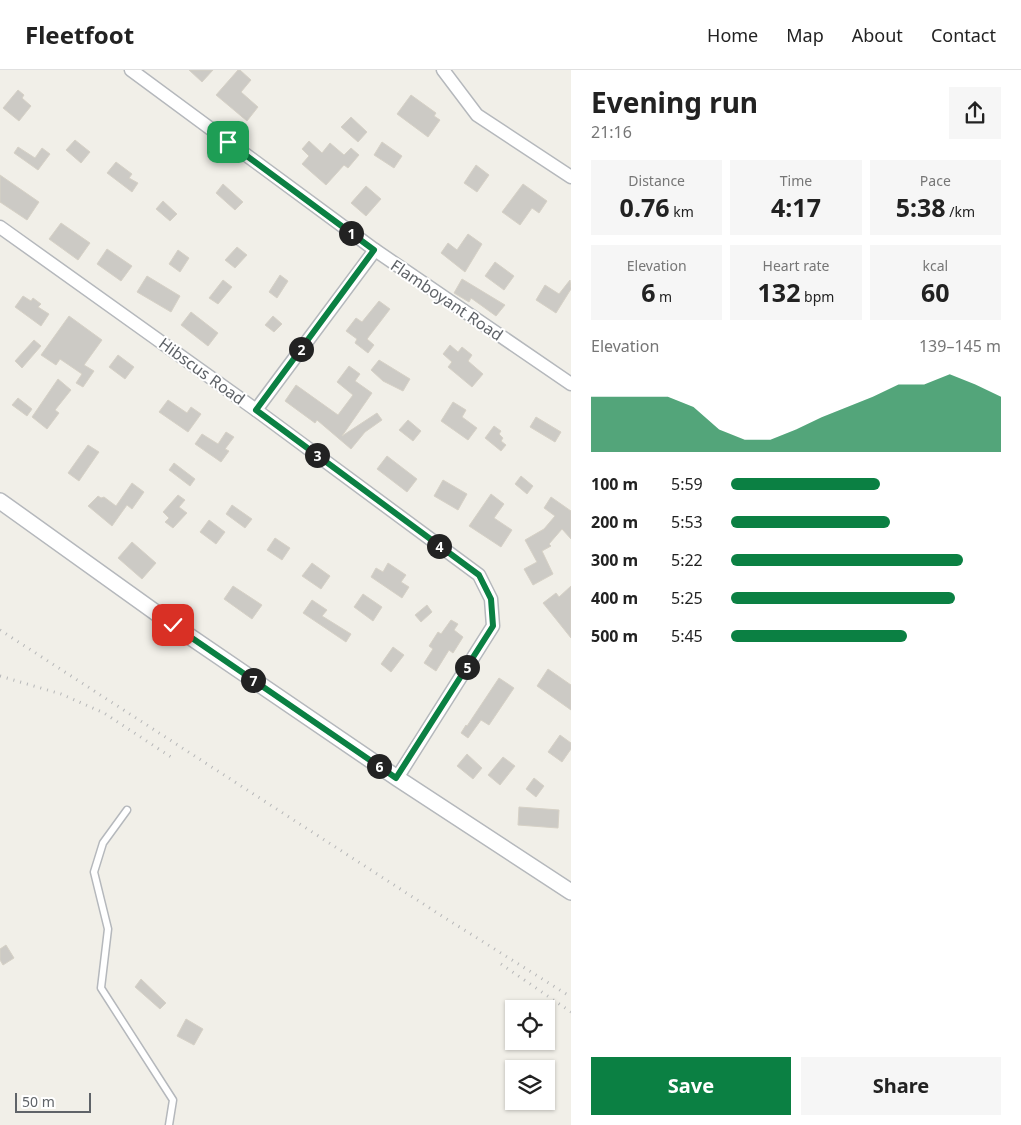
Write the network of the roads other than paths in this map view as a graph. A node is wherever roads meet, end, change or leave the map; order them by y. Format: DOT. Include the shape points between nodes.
graph roads {
  1 [pos="131,70"];
  2 [pos="443,70"];
  3 [pos="571,177"];
  4 [pos="0,227"];
  5 [pos="374,250"];
  6 [pos="571,384"];
  7 [pos="256,410"];
  8 [pos="0,501"];
  9 [pos="396,778"];
  10 [pos="127,810"];
  11 [pos="571,892"];
  12 [pos="168,1125"];
  1 -- 5 [label="street, Flamboyant Road"];
  2 -- 3 [label="street" via="477,115"];
  4 -- 7 [label="street, Hibscus Road"];
  5 -- 6 [label="street, Flamboyant Road"];
  5 -- 7 [label="street"];
  7 -- 9 [label="street, Hibscus Road" via="479,575 491,599 493,626"];
  8 -- 9 [label="street"];
  9 -- 11 [label="street"];
  10 -- 12 [label="lane" via="104,843 94,872 108,929 101,988 173,1100"];
}
